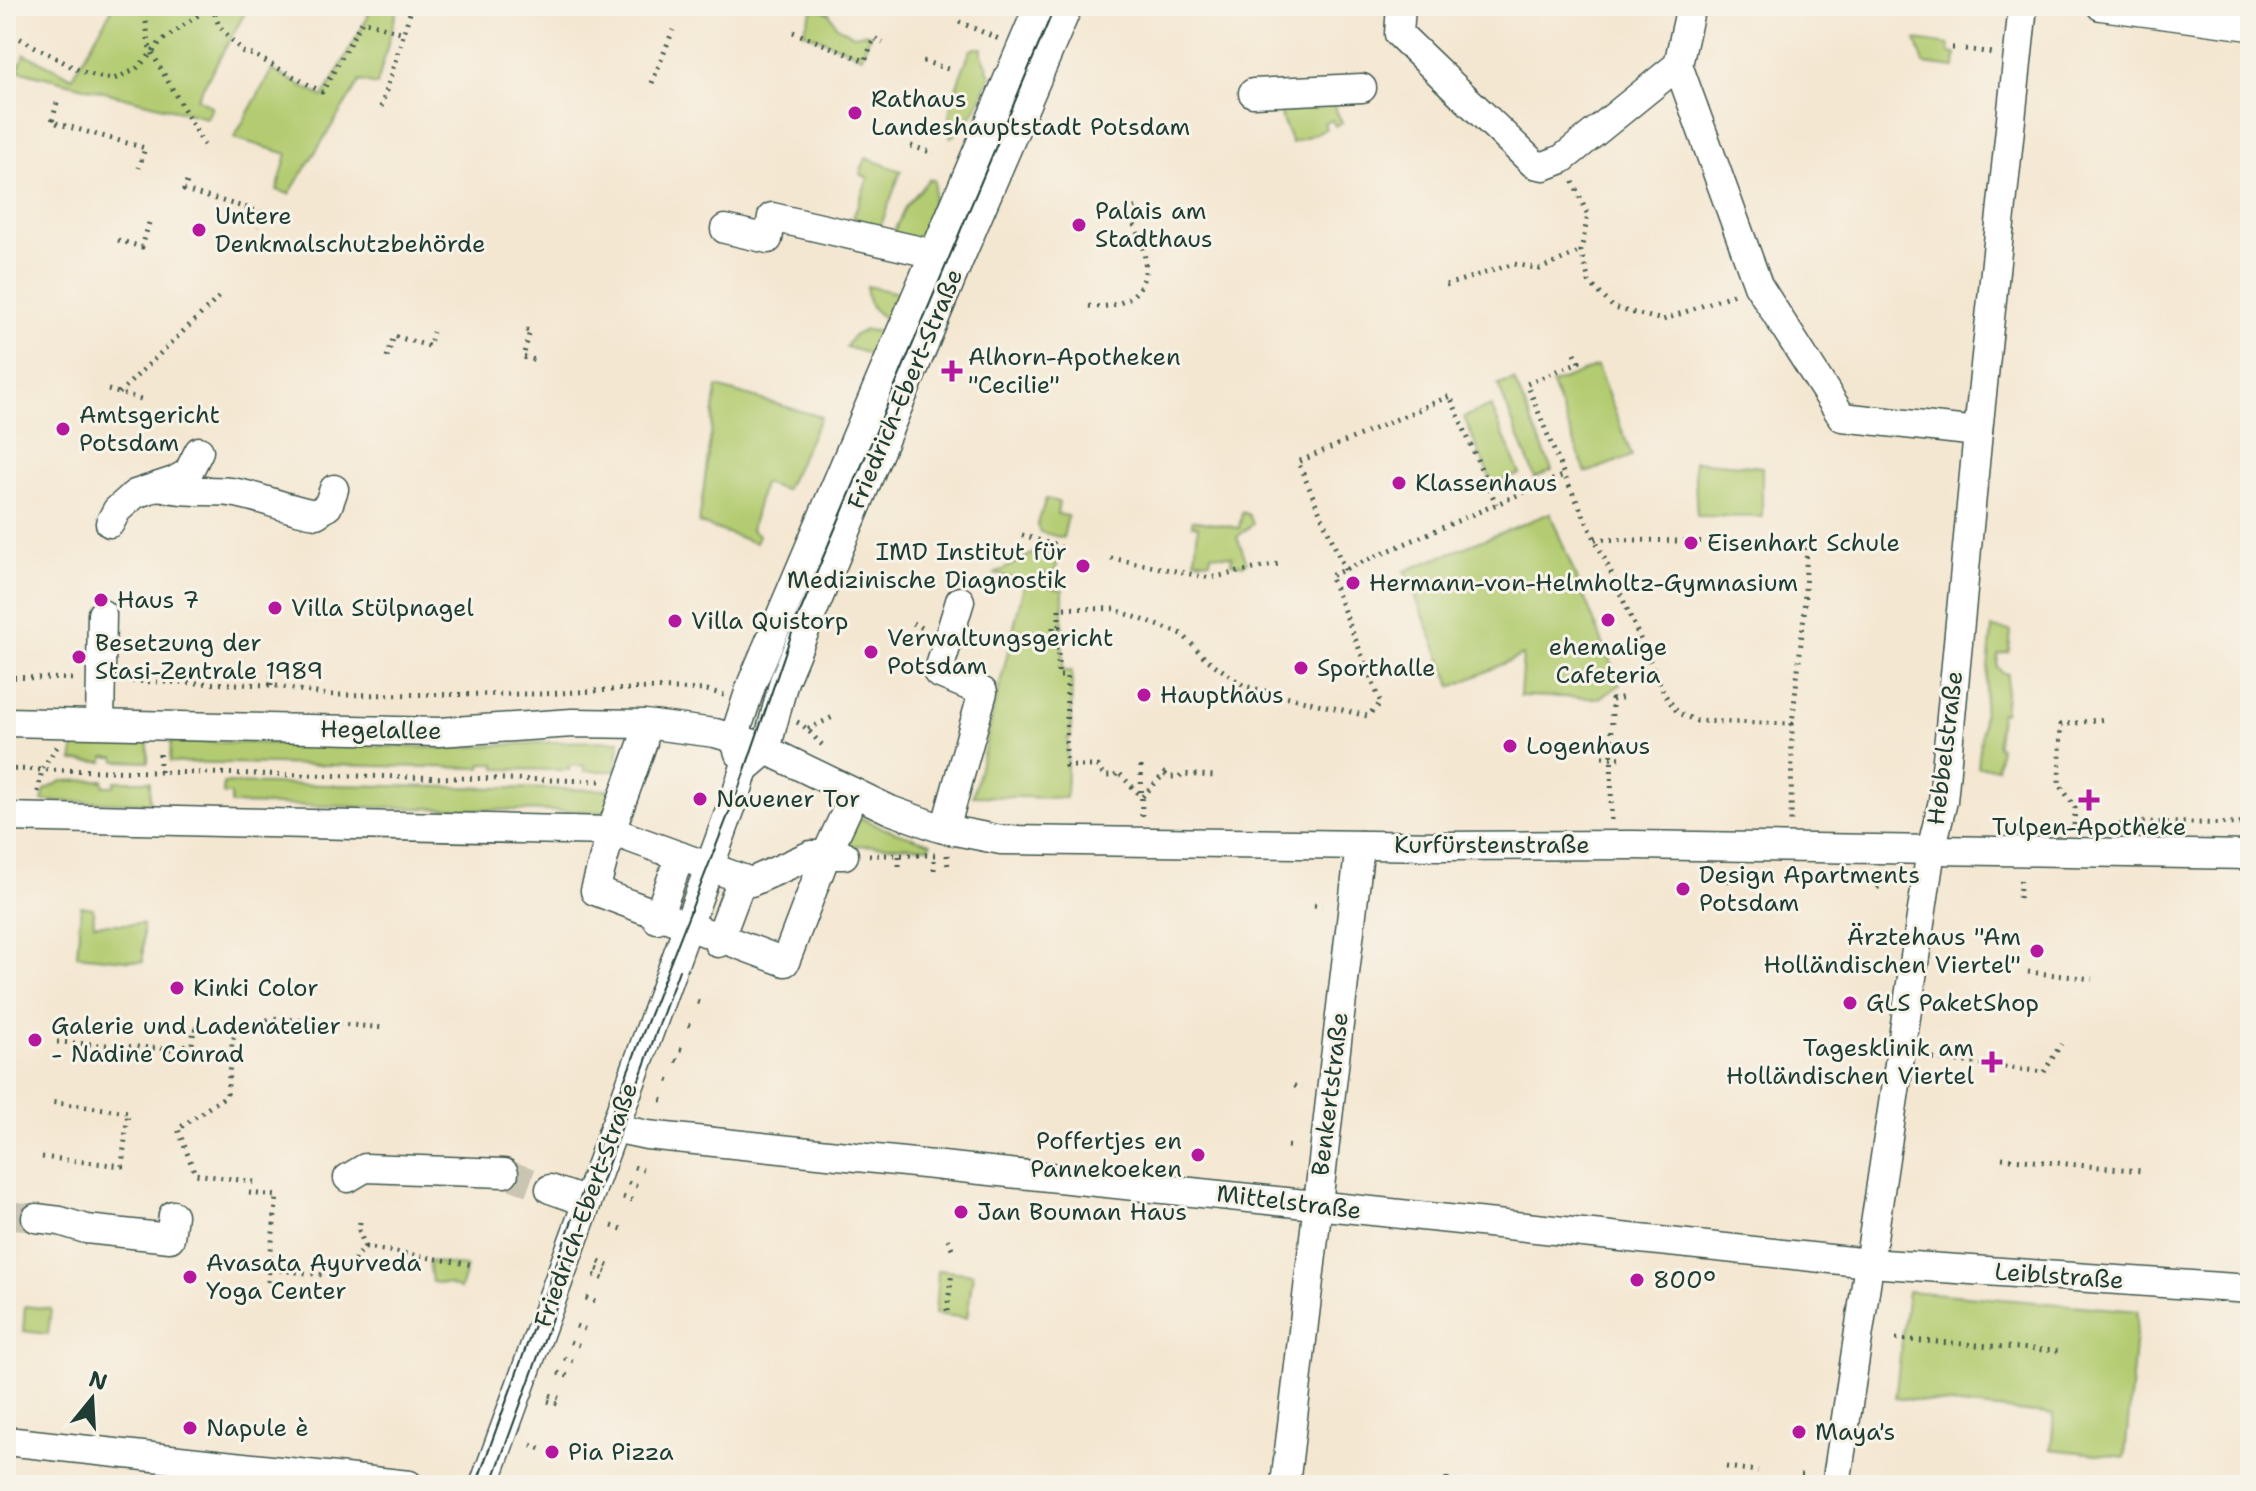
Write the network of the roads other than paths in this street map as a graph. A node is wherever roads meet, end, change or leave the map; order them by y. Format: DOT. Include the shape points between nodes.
graph roads {
  1 [pos="1039,6"];
  2 [pos="1068,6"];
  3 [pos="1401,6"];
  4 [pos="1691,6"];
  5 [pos="2023,6"];
  6 [pos="2101,6"];
  7 [pos="2250,26"];
  8 [pos="1678,65"];
  9 [pos="1362,88"];
  10 [pos="1253,93"];
  11 [pos="725,229"];
  12 [pos="947,257"];
  13 [pos="1978,432"];
  14 [pos="199,451"];
  15 [pos="160,486"];
  16 [pos="334,489"];
  17 [pos="110,523"];
  18 [pos="960,601"];
  19 [pos="102,614"];
  20 [pos="6,722"];
  21 [pos="100,723"];
  22 [pos="643,742"];
  23 [pos="749,750"];
  24 [pos="847,810"];
  25 [pos="7,825"];
  26 [pos="603,837"];
  27 [pos="946,842"];
  28 [pos="1360,845"];
  29 [pos="1931,850"];
  30 [pos="835,855"];
  31 [pos="2250,855"];
  32 [pos="680,856"];
  33 [pos="710,868"];
  34 [pos="742,879"];
  35 [pos="658,916"];
  36 [pos="689,926"];
  37 [pos="719,941"];
  38 [pos="614,1128"];
  39 [pos="504,1173"];
  40 [pos="348,1178"];
  41 [pos="550,1189"];
  42 [pos="587,1202"];
  43 [pos="1317,1205"];
  44 [pos="173,1215"];
  45 [pos="36,1218"];
  46 [pos="1869,1263"];
  47 [pos="2250,1289"];
  48 [pos="6,1441"];
  49 [pos="409,1485"];
  50 [pos="484,1485"];
  51 [pos="1285,1485"];
  52 [pos="1836,1485"];
  1 -- 12 [label="street, Friedrich-Ebert-Straße"];
  2 -- 12 [label="street, Friedrich-Ebert-Straße"];
  3 -- 8 [label="street" via="1399,34 1534,164 1562,159"];
  4 -- 8 [label="street"];
  5 -- 13 [label="street, Hebbelstraße"];
  6 -- 7 [label="street"];
  8 -- 13 [label="street" via="1758,285 1842,417"];
  9 -- 10 [label="street"];
  11 -- 12 [label="street" via="768,239 772,217"];
  12 -- 23 [label="street, Friedrich-Ebert-Straße" via="784,681"];
  13 -- 29 [label="street, Hebbelstraße" via="1943,801"];
  14 -- 15 [label="street" via="188,473"];
  15 -- 16 [label="street" via="233,492 316,514 328,506"];
  15 -- 17 [label="street" via="127,499"];
  18 -- 27 [label="street" via="938,673 983,692"];
  19 -- 21 [label="street"];
  20 -- 21 [label="street, Hegelallee"];
  21 -- 23 [label="street, Hegelallee" via="439,732 645,724"];
  22 -- 26 [label="street" via="620,783"];
  23 -- 27 [label="street, Kurfürstenstraße" via="890,810"];
  23 -- 33 [label="street, Friedrich-Ebert-Straße"];
  24 -- 30 [label="street"];
  25 -- 26 [label="street"];
  26 -- 32 [label="street"];
  26 -- 35 [label="street" via="595,891"];
  27 -- 28 [label="street, Kurfürstenstraße" via="974,835 1001,840"];
  28 -- 29 [label="street, Kurfürstenstraße"];
  28 -- 43 [label="street, Benkertstraße"];
  29 -- 31 [label="street, Kurfürstenstraße"];
  29 -- 46 [label="street, Hebbelstraße"];
  30 -- 34 [label="street" via="811,855 751,882"];
  30 -- 37 [label="street" via="785,962"];
  32 -- 33 [label="street"];
  32 -- 35 [label="street"];
  33 -- 34 [label="street"];
  33 -- 36 [label="street, Friedrich-Ebert-Straße"];
  34 -- 37 [label="street"];
  35 -- 36 [label="street"];
  36 -- 37 [label="street"];
  36 -- 38 [label="street, Friedrich-Ebert-Straße"];
  38 -- 42 [label="street, Friedrich-Ebert-Straße"];
  38 -- 43 [label="street, Mittelstraße"];
  39 -- 40 [label="street" via="365,1168"];
  41 -- 42 [label="street"];
  42 -- 50 [label="street, Friedrich-Ebert-Straße"];
  43 -- 46 [label="street, Mittelstraße"];
  43 -- 51 [label="street, Benkertstraße"];
  44 -- 45 [label="street" via="170,1238"];
  46 -- 47 [label="street, Leiblstraße"];
  46 -- 52 [label="street, Hebbelstraße"];
  48 -- 49 [label="street"];
}
